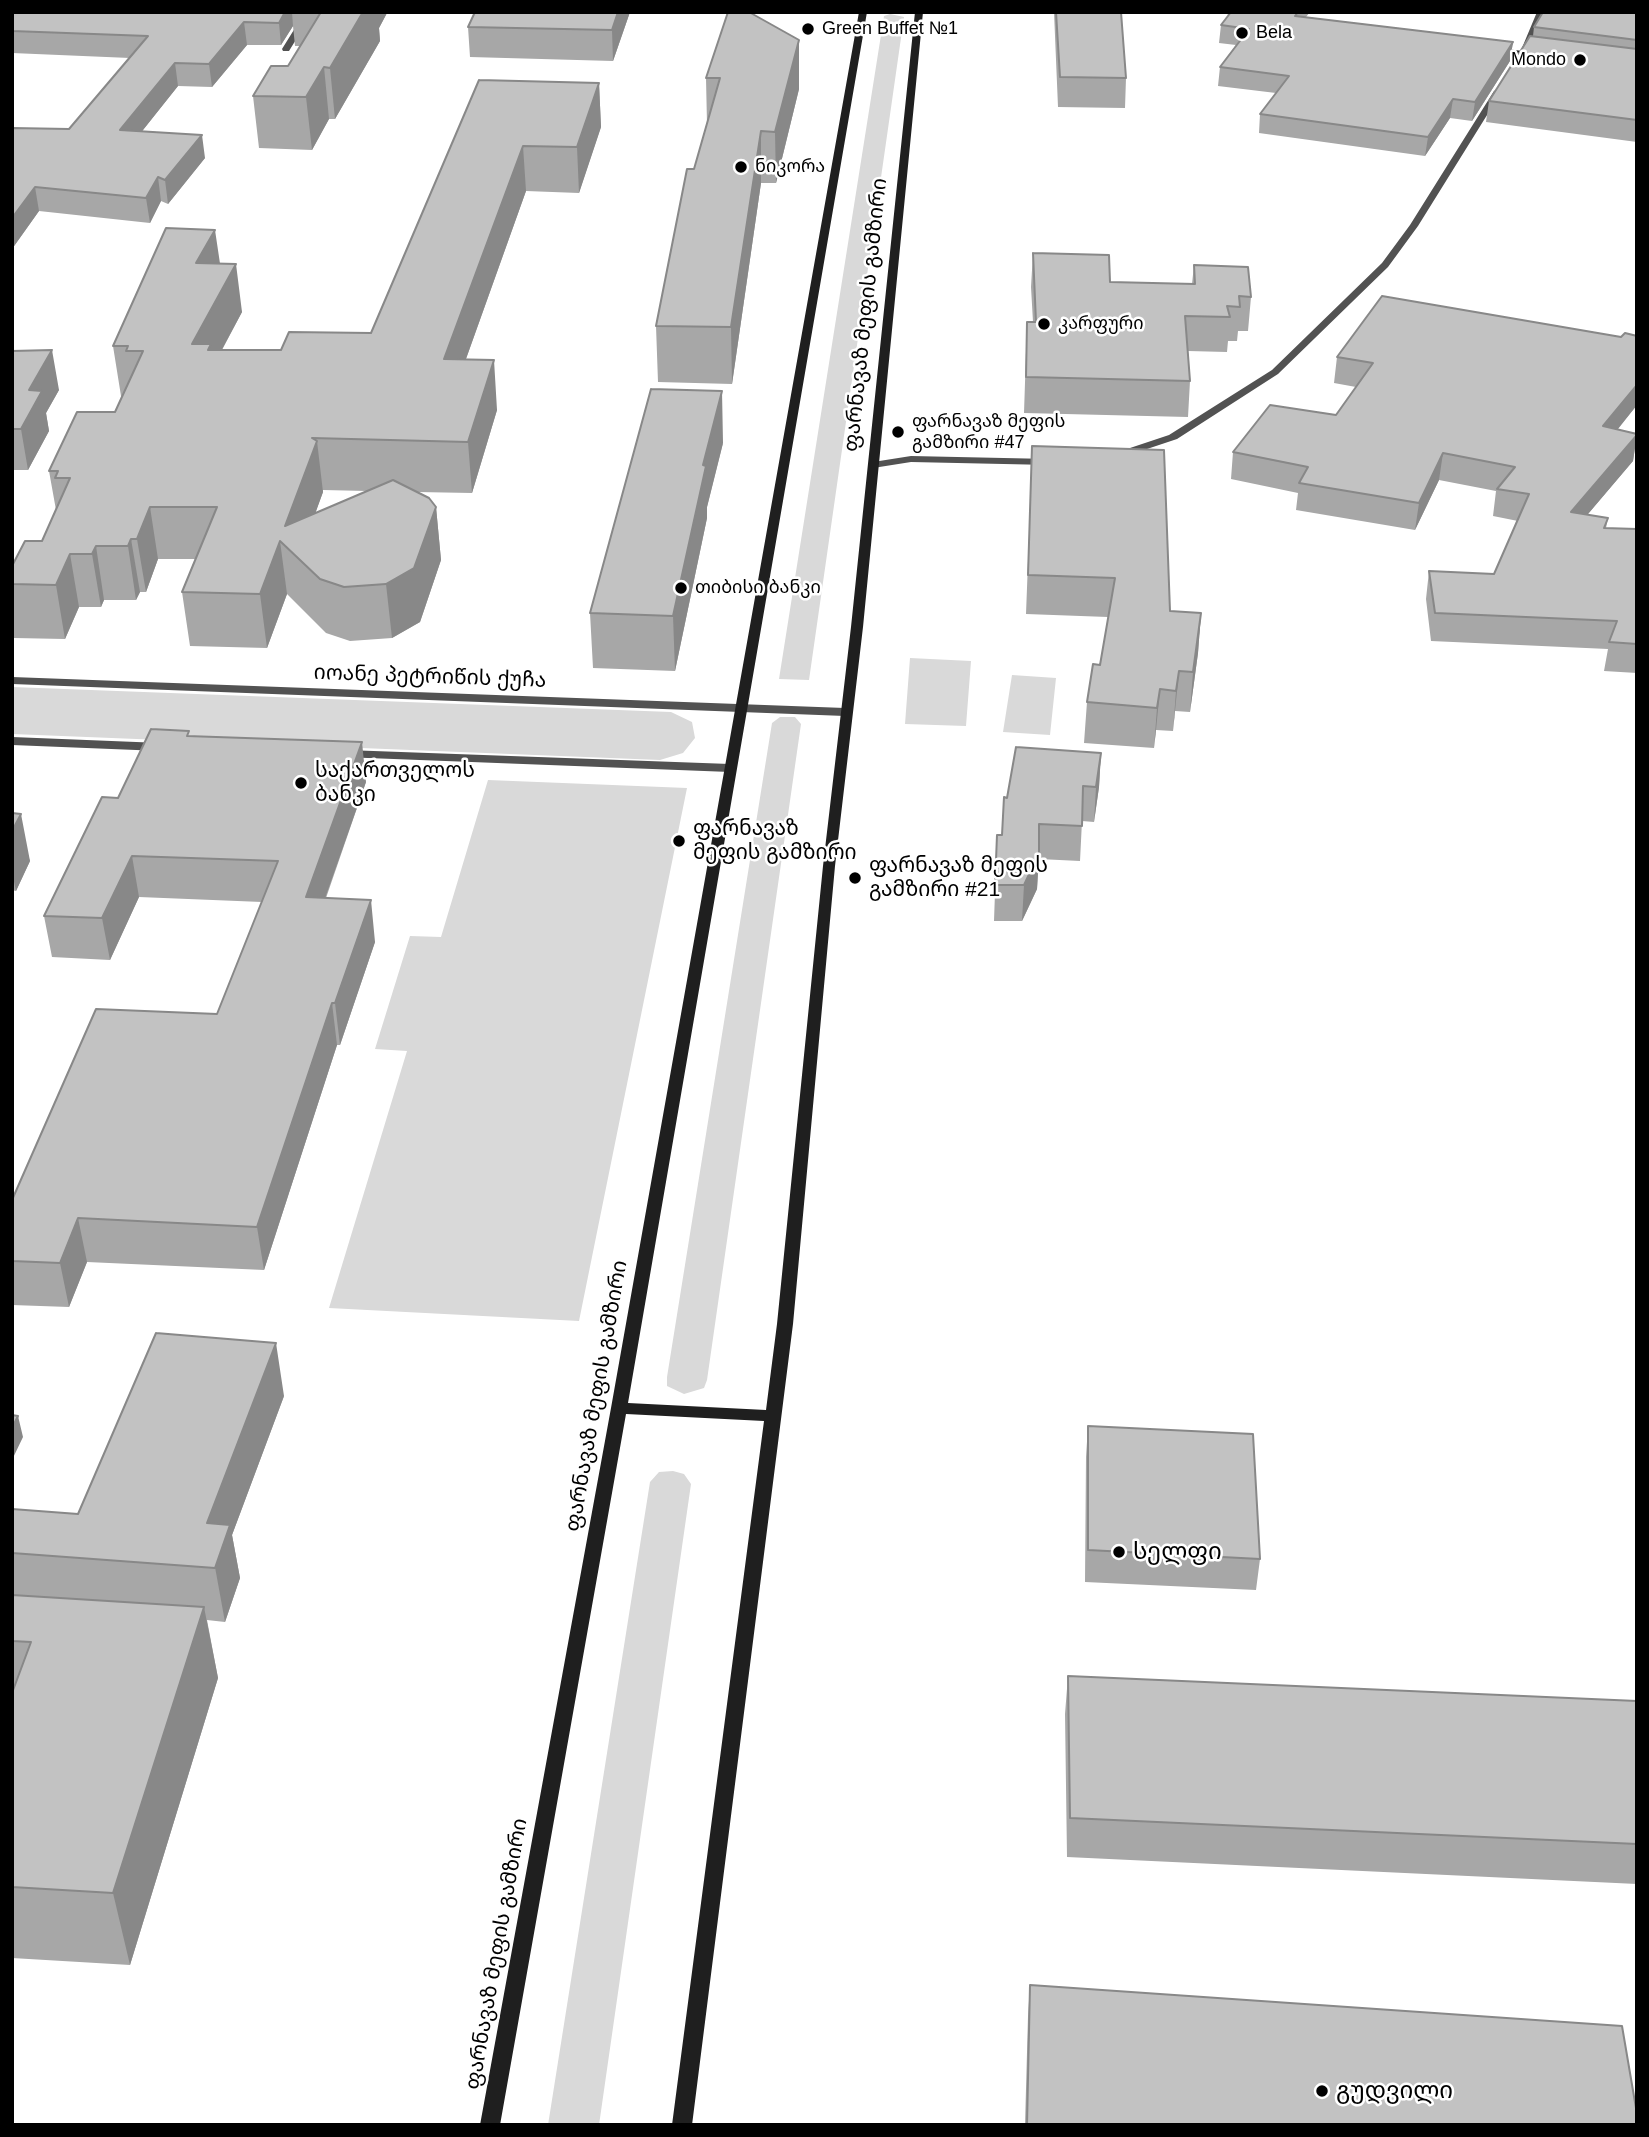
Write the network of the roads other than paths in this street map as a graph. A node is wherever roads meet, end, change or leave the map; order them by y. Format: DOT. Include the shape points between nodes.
graph roads {
  1 [pos="309,12"];
  2 [pos="853,12"];
  3 [pos="919,12"];
  4 [pos="1221,12"];
  5 [pos="1541,12"];
  6 [pos="863,16"];
  7 [pos="1261,18"];
  8 [pos="1483,47"];
  9 [pos="286,49"];
  10 [pos="1522,53"];
  11 [pos="1547,56"];
  12 [pos="1515,64"];
  13 [pos="1507,76"];
  14 [pos="1115,456"];
  15 [pos="1065,463"];
  16 [pos="873,465"];
  17 [pos="12,680"];
  18 [pos="742,708"];
  19 [pos="845,712"];
  20 [pos="12,741"];
  21 [pos="180,748"];
  22 [pos="331,754"];
  23 [pos="730,768"];
  24 [pos="619,1408"];
  25 [pos="771,1416"];
  26 [pos="490,2125"];
  27 [pos="682,2125"];
  1 -- 9 [label="street"];
  2 -- 6 [label="main road"];
  3 -- 16 [label="main road, ფარნავაზ მეფის გამზირი"];
  4 -- 7 [label="main road"];
  5 -- 10 [label="street"];
  6 -- 18 [label="main road, ფარნავაზ მეფის გამზირი"];
  8 -- 10 [label="main road"];
  10 -- 11 [label="main road"];
  10 -- 12 [label="street"];
  13 -- 14 [label="street" via="1415,226 1385,265 1275,372 1173,437"];
  15 -- 16 [label="street" via="911,459"];
  16 -- 19 [label="main road, ფარნავაზ მეფის გამზირი"];
  17 -- 18 [label="street, იოანე პეტრიწის ქუჩა"];
  18 -- 19 [label="street, იოანე პეტრიწის ქუჩა"];
  18 -- 23 [label="main road, ფარნავაზ მეფის გამზირი"];
  19 -- 25 [label="main road, ფარნავაზ მეფის გამზირი" via="785,1324"];
  20 -- 21 [label="street"];
  22 -- 23 [label="street"];
  23 -- 24 [label="main road, ფარნავაზ მეფის გამზირი"];
  24 -- 25 [label="main road"];
  24 -- 26 [label="main road, ფარნავაზ მეფის გამზირი"];
  25 -- 27 [label="main road, ფარნავაზ მეფის გამზირი"];
}
